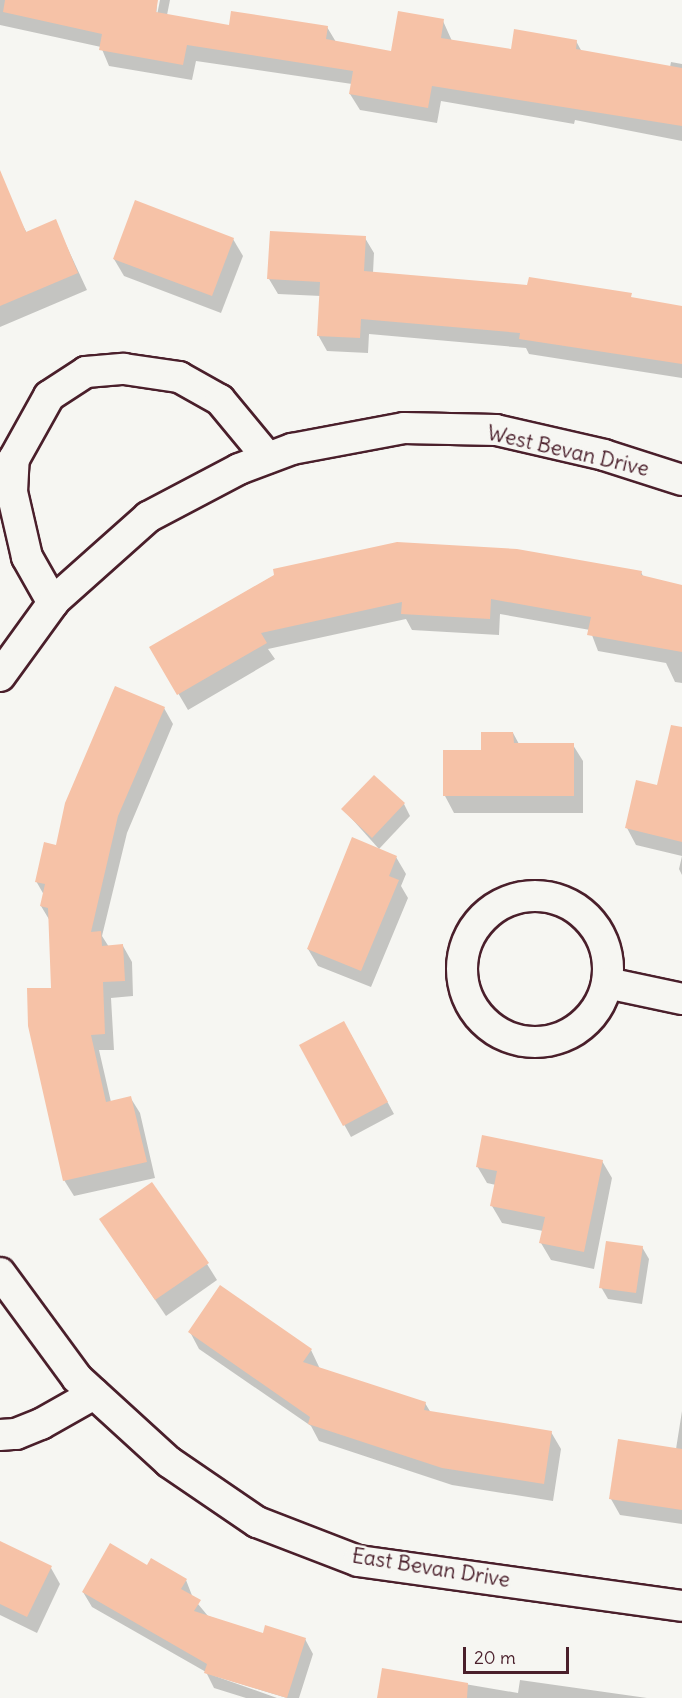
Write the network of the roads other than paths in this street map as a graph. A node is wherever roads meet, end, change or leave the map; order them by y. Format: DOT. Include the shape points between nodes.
graph roads {
  1 [pos="268,458"];
  2 [pos="682,480"];
  3 [pos="53,603"];
  4 [pos="0,676"];
  5 [pos="607,983"];
  6 [pos="682,999"];
  7 [pos="0,1272"];
  8 [pos="94,1394"];
  9 [pos="0,1435"];
  10 [pos="682,1606"];
  1 -- 2 [label="street, West Bevan Drive" via="292,449 404,428 496,430 604,455"];
  1 -- 3 [label="street, West Bevan Drive" via="148,517"];
  1 -- 3 [label="street" via="220,400 179,377 124,369 86,372 49,396 14,459 12,492 27,557"];
  3 -- 4 [label="street, West Bevan Drive"];
  5 -- 5 [label="street" via="607,958 599,935 584,915 555,899 515,898 492,909 474,927 464,949 461,973 466,996 478,1016 496,1032 518,1041 541,1042 564,1036 588,1018"];
  5 -- 6 [label="street"];
  7 -- 8 [label="street, East Bevan Drive" via="77,1378"];
  8 -- 9 [label="street" via="41,1424 16,1434"];
  8 -- 10 [label="street, East Bevan Drive" via="169,1462 257,1522 358,1561 452,1571"];
}
